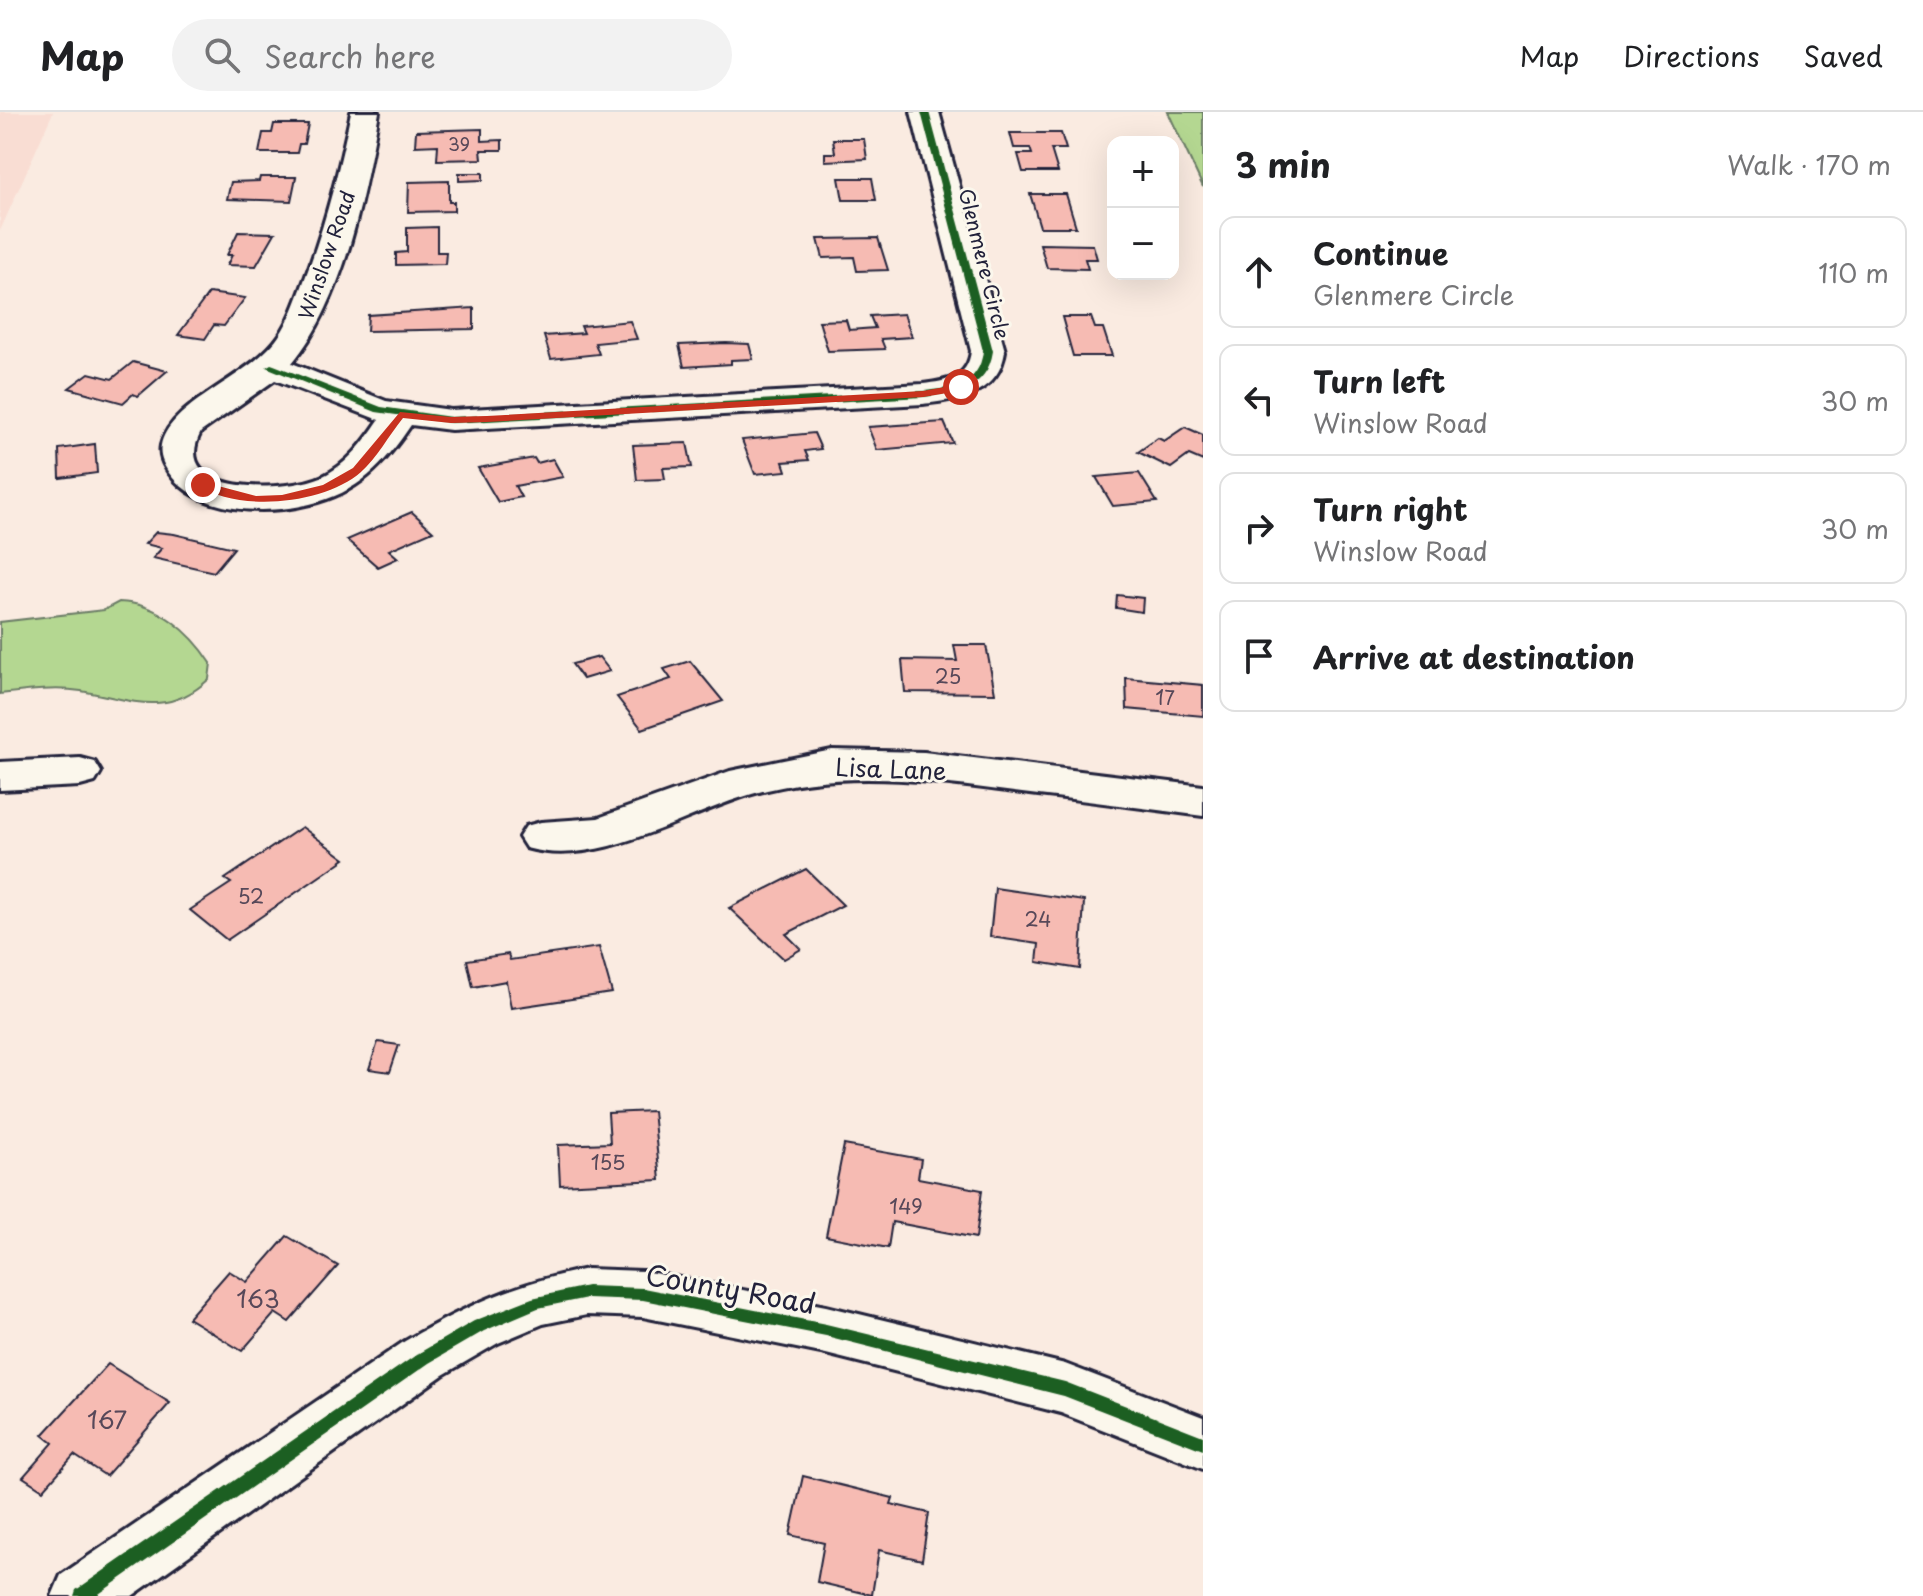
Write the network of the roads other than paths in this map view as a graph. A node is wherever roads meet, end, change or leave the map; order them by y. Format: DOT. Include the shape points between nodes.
graph roads {
  1 [pos="365,112"];
  2 [pos="925,112"];
  3 [pos="271,367"];
  4 [pos="400,415"];
  5 [pos="80,772"];
  6 [pos="0,776"];
  7 [pos="1203,801"];
  8 [pos="541,837"];
  9 [pos="1203,1443"];
  10 [pos="82,1596"];
  1 -- 3 [label="street, Winslow Road" via="334,242 296,337"];
  2 -- 4 [label="street, Glenmere Circle" via="988,351 982,375 968,385 923,394 487,419"];
  3 -- 4 [label="street, Glenmere Circle"];
  3 -- 4 [label="street, Winslow Road" via="205,411 180,438 179,458 203,485 256,499 327,488 357,470"];
  5 -- 6 [label="street"];
  7 -- 8 [label="street, Lisa Lane" via="924,766 832,764 745,781 602,833"];
  9 -- 10 [label="street, County Road" via="1065,1389 910,1349 643,1294 587,1292 537,1302 479,1326 424,1358"];
}
